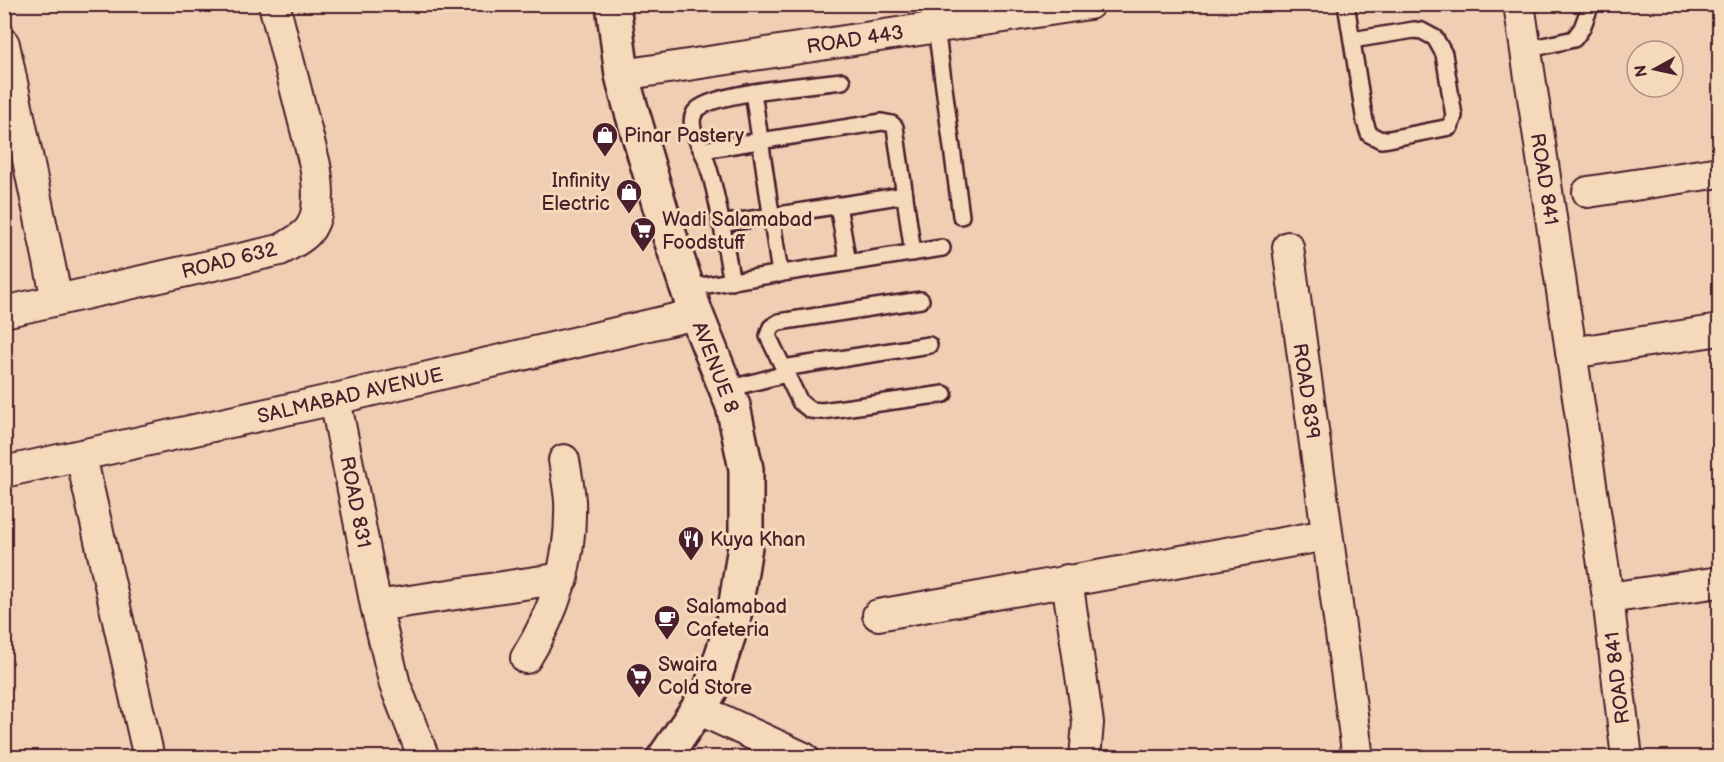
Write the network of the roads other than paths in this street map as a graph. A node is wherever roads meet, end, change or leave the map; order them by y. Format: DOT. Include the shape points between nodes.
graph roads {
  1 [pos="274,4"];
  2 [pos="613,4"];
  3 [pos="1089,4"];
  4 [pos="1346,4"];
  5 [pos="1519,4"];
  6 [pos="1591,4"];
  7 [pos="936,27"];
  8 [pos="1352,40"];
  9 [pos="4,44"];
  10 [pos="1525,50"];
  11 [pos="622,75"];
  12 [pos="842,81"];
  13 [pos="753,92"];
  14 [pos="760,141"];
  15 [pos="702,150"];
  16 [pos="1719,172"];
  17 [pos="1588,192"];
  18 [pos="905,195"];
  19 [pos="838,205"];
  20 [pos="772,216"];
  21 [pos="960,216"];
  22 [pos="720,224"];
  23 [pos="1288,247"];
  24 [pos="942,248"];
  25 [pos="913,253"];
  26 [pos="848,263"];
  27 [pos="780,274"];
  28 [pos="732,282"];
  29 [pos="57,300"];
  30 [pos="921,300"];
  31 [pos="692,301"];
  32 [pos="4,312"];
  33 [pos="1719,330"];
  34 [pos="929,345"];
  35 [pos="1571,353"];
  36 [pos="785,371"];
  37 [pos="727,389"];
  38 [pos="944,394"];
  39 [pos="335,399"];
  40 [pos="81,456"];
  41 [pos="564,460"];
  42 [pos="4,472"];
  43 [pos="1327,535"];
  44 [pos="563,578"];
  45 [pos="1067,580"];
  46 [pos="1719,582"];
  47 [pos="1608,598"];
  48 [pos="376,606"];
  49 [pos="878,615"];
  50 [pos="526,658"];
  51 [pos="698,709"];
  52 [pos="149,758"];
  53 [pos="424,758"];
  54 [pos="664,758"];
  55 [pos="804,758"];
  56 [pos="1085,758"];
  57 [pos="1358,758"];
  58 [pos="1627,758"];
  1 -- 29 [label="street, ROAD 632" via="319,185 311,227 280,250"];
  2 -- 11 [label="street, AVENUE 8"];
  3 -- 7 [label="street, ROAD 443"];
  4 -- 8 [label="lane"];
  5 -- 10 [label="street, ROAD 841"];
  6 -- 10 [label="lane" via="1574,39"];
  7 -- 11 [label="street, ROAD 443"];
  7 -- 21 [label="lane"];
  8 -- 8 [label="lane" via="1369,134 1381,140 1450,127 1455,116 1446,64 1435,38 1414,30"];
  9 -- 29 [label="street"];
  10 -- 35 [label="street, ROAD 841"];
  11 -- 31 [label="street, AVENUE 8"];
  12 -- 13 [label="lane"];
  13 -- 14 [label="lane"];
  13 -- 15 [label="lane" via="716,100 696,111 693,128"];
  14 -- 15 [label="lane"];
  14 -- 18 [label="lane" via="887,122 895,128"];
  14 -- 20 [label="lane"];
  15 -- 22 [label="lane"];
  16 -- 17 [label="street"];
  18 -- 19 [label="lane"];
  18 -- 25 [label="lane"];
  19 -- 20 [label="lane"];
  19 -- 26 [label="lane"];
  20 -- 22 [label="lane"];
  20 -- 27 [label="lane"];
  22 -- 28 [label="lane"];
  23 -- 43 [label="street, ROAD 839"];
  24 -- 25 [label="lane"];
  25 -- 26 [label="lane"];
  26 -- 27 [label="lane"];
  27 -- 28 [label="lane"];
  28 -- 31 [label="lane"];
  29 -- 32 [label="street, ROAD 632"];
  30 -- 36 [label="lane" via="775,324 768,336"];
  31 -- 37 [label="street, AVENUE 8"];
  31 -- 39 [label="street, SALMABAD AVENUE"];
  33 -- 35 [label="street"];
  34 -- 36 [label="lane"];
  35 -- 47 [label="street, ROAD 841"];
  36 -- 37 [label="lane"];
  36 -- 38 [label="lane" via="800,402 810,410"];
  37 -- 51 [label="street, AVENUE 8" via="746,469 746,540 733,622 710,691"];
  39 -- 40 [label="street, SALMABAD AVENUE"];
  39 -- 48 [label="street, ROAD 831"];
  40 -- 42 [label="street, SALMABAD AVENUE"];
  40 -- 52 [label="street"];
  41 -- 44 [label="street" via="570,499 570,539"];
  43 -- 45 [label="street"];
  43 -- 57 [label="street, ROAD 839"];
  44 -- 48 [label="street"];
  44 -- 50 [label="street" via="542,633"];
  45 -- 49 [label="street"];
  45 -- 56 [label="street" via="1088,723"];
  46 -- 47 [label="street"];
  47 -- 58 [label="street, ROAD 841"];
  48 -- 53 [label="street, ROAD 831" via="394,685"];
  51 -- 54 [label="street, AVENUE 8"];
  51 -- 55 [label="street"];
}
